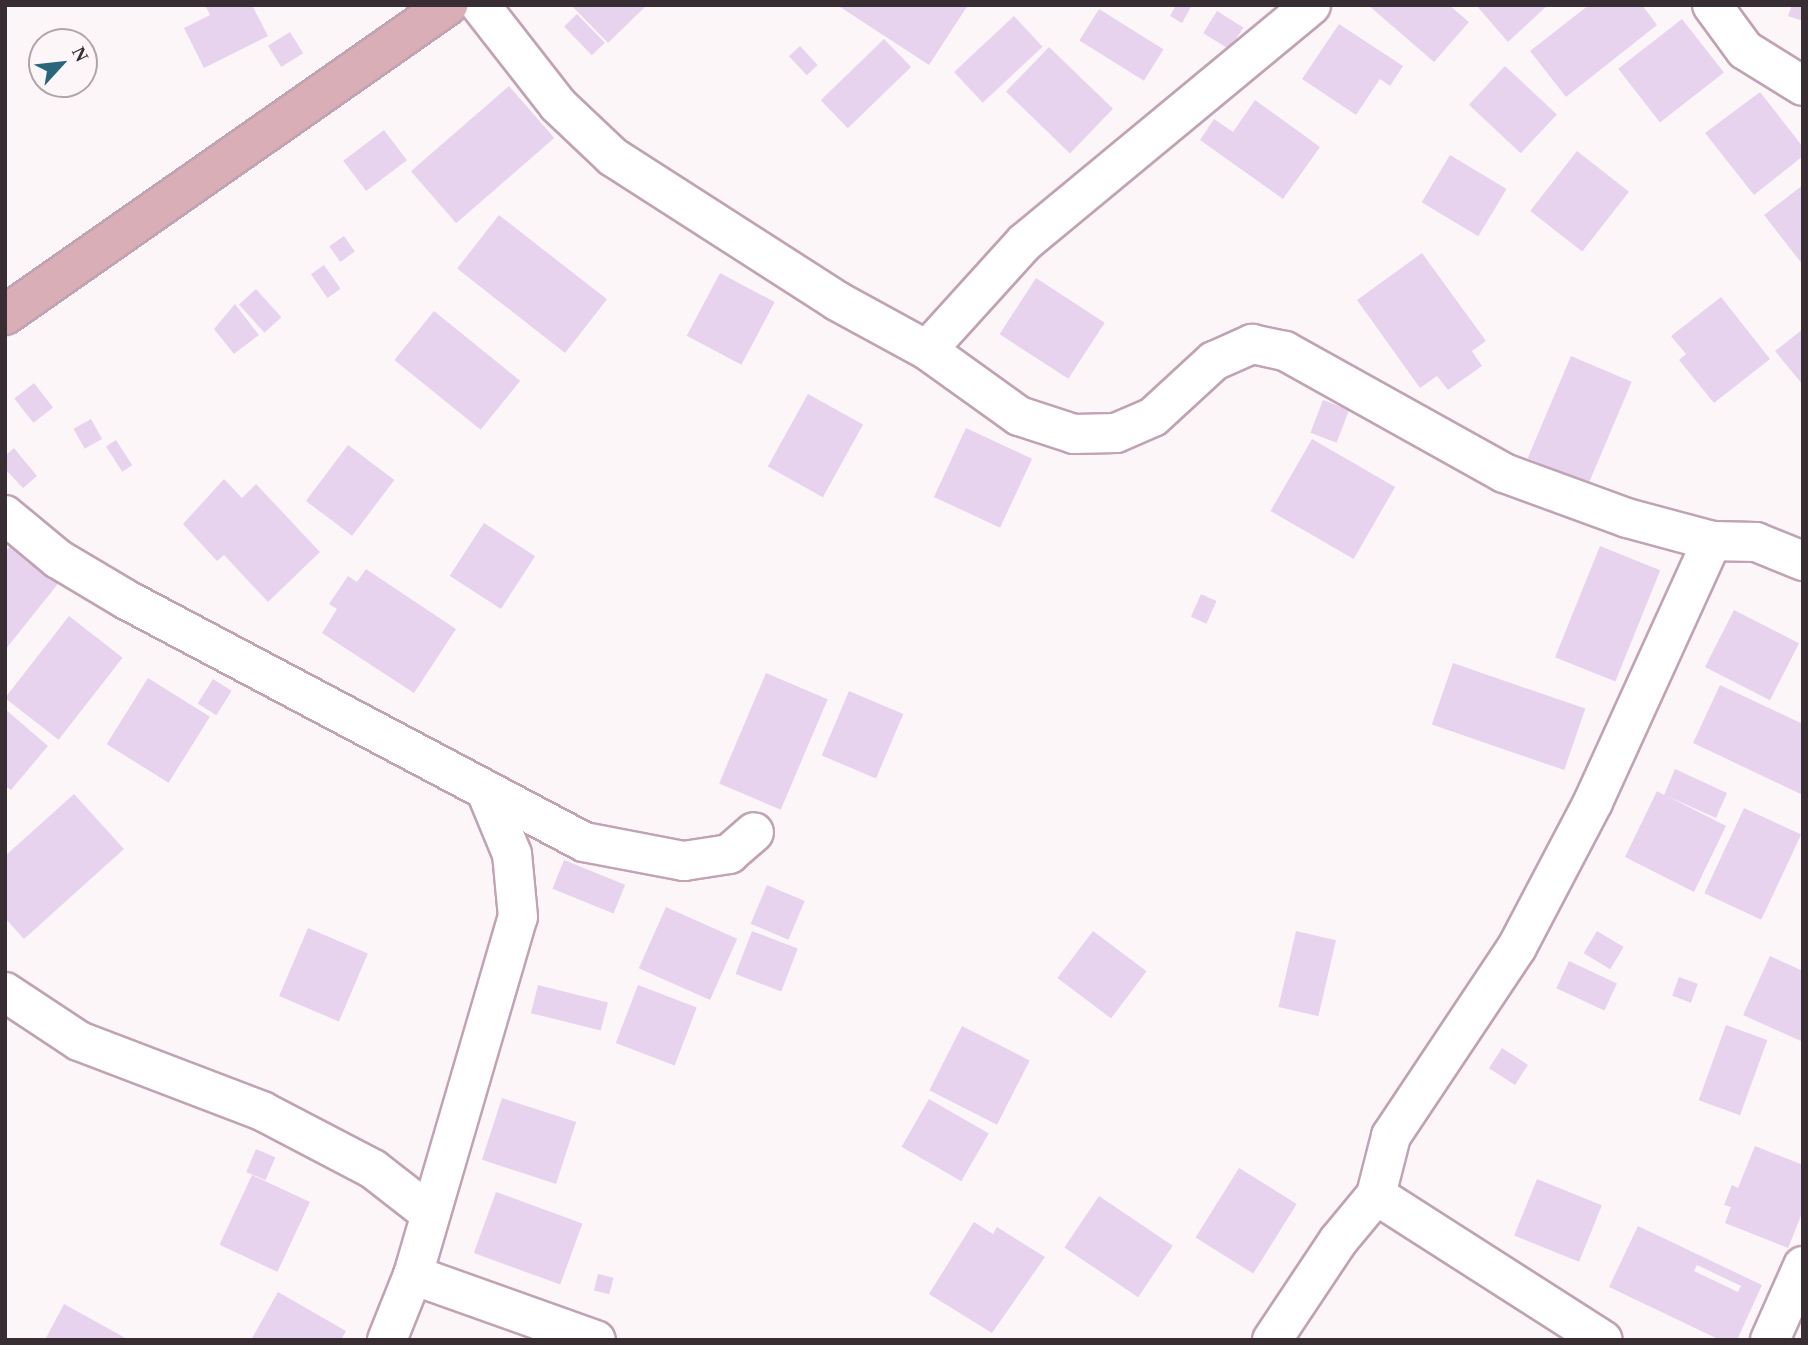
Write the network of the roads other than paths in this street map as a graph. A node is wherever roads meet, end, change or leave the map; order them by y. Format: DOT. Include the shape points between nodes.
graph roads {
  1 [pos="448,5"];
  2 [pos="480,5"];
  3 [pos="1311,5"];
  4 [pos="1712,5"];
  5 [pos="1803,86"];
  6 [pos="5,315"];
  7 [pos="927,350"];
  8 [pos="5,515"];
  9 [pos="1712,541"];
  10 [pos="1803,562"];
  11 [pos="488,796"];
  12 [pos="754,832"];
  13 [pos="5,992"];
  14 [pos="1377,1195"];
  15 [pos="428,1212"];
  16 [pos="1803,1266"];
  17 [pos="413,1275"];
  18 [pos="387,1340"];
  19 [pos="596,1340"];
  20 [pos="1272,1340"];
  21 [pos="1603,1340"];
  22 [pos="1770,1340"];
  1 -- 6 [label="main road"];
  2 -- 7 [label="street" via="558,105 613,157 837,301"];
  3 -- 7 [label="street" via="1025,242"];
  4 -- 5 [label="street" via="1745,50"];
  7 -- 9 [label="street" via="1018,416 1074,434 1116,433 1153,417 1214,361 1252,344 1284,351 1504,472 1628,518"];
  8 -- 11 [label="street" via="58,559 125,599"];
  9 -- 10 [label="street" via="1756,542"];
  9 -- 14 [label="street" via="1593,802 1517,947 1391,1136"];
  11 -- 12 [label="street" via="584,842 653,859 729,854"];
  11 -- 15 [label="street" via="512,854 518,917"];
  13 -- 15 [label="street" via="79,1041 262,1111 360,1162"];
  14 -- 20 [label="street" via="1338,1241"];
  14 -- 21 [label="street"];
  15 -- 17 [label="street"];
  16 -- 22 [label="street"];
  17 -- 18 [label="street"];
  17 -- 19 [label="street"];
}
